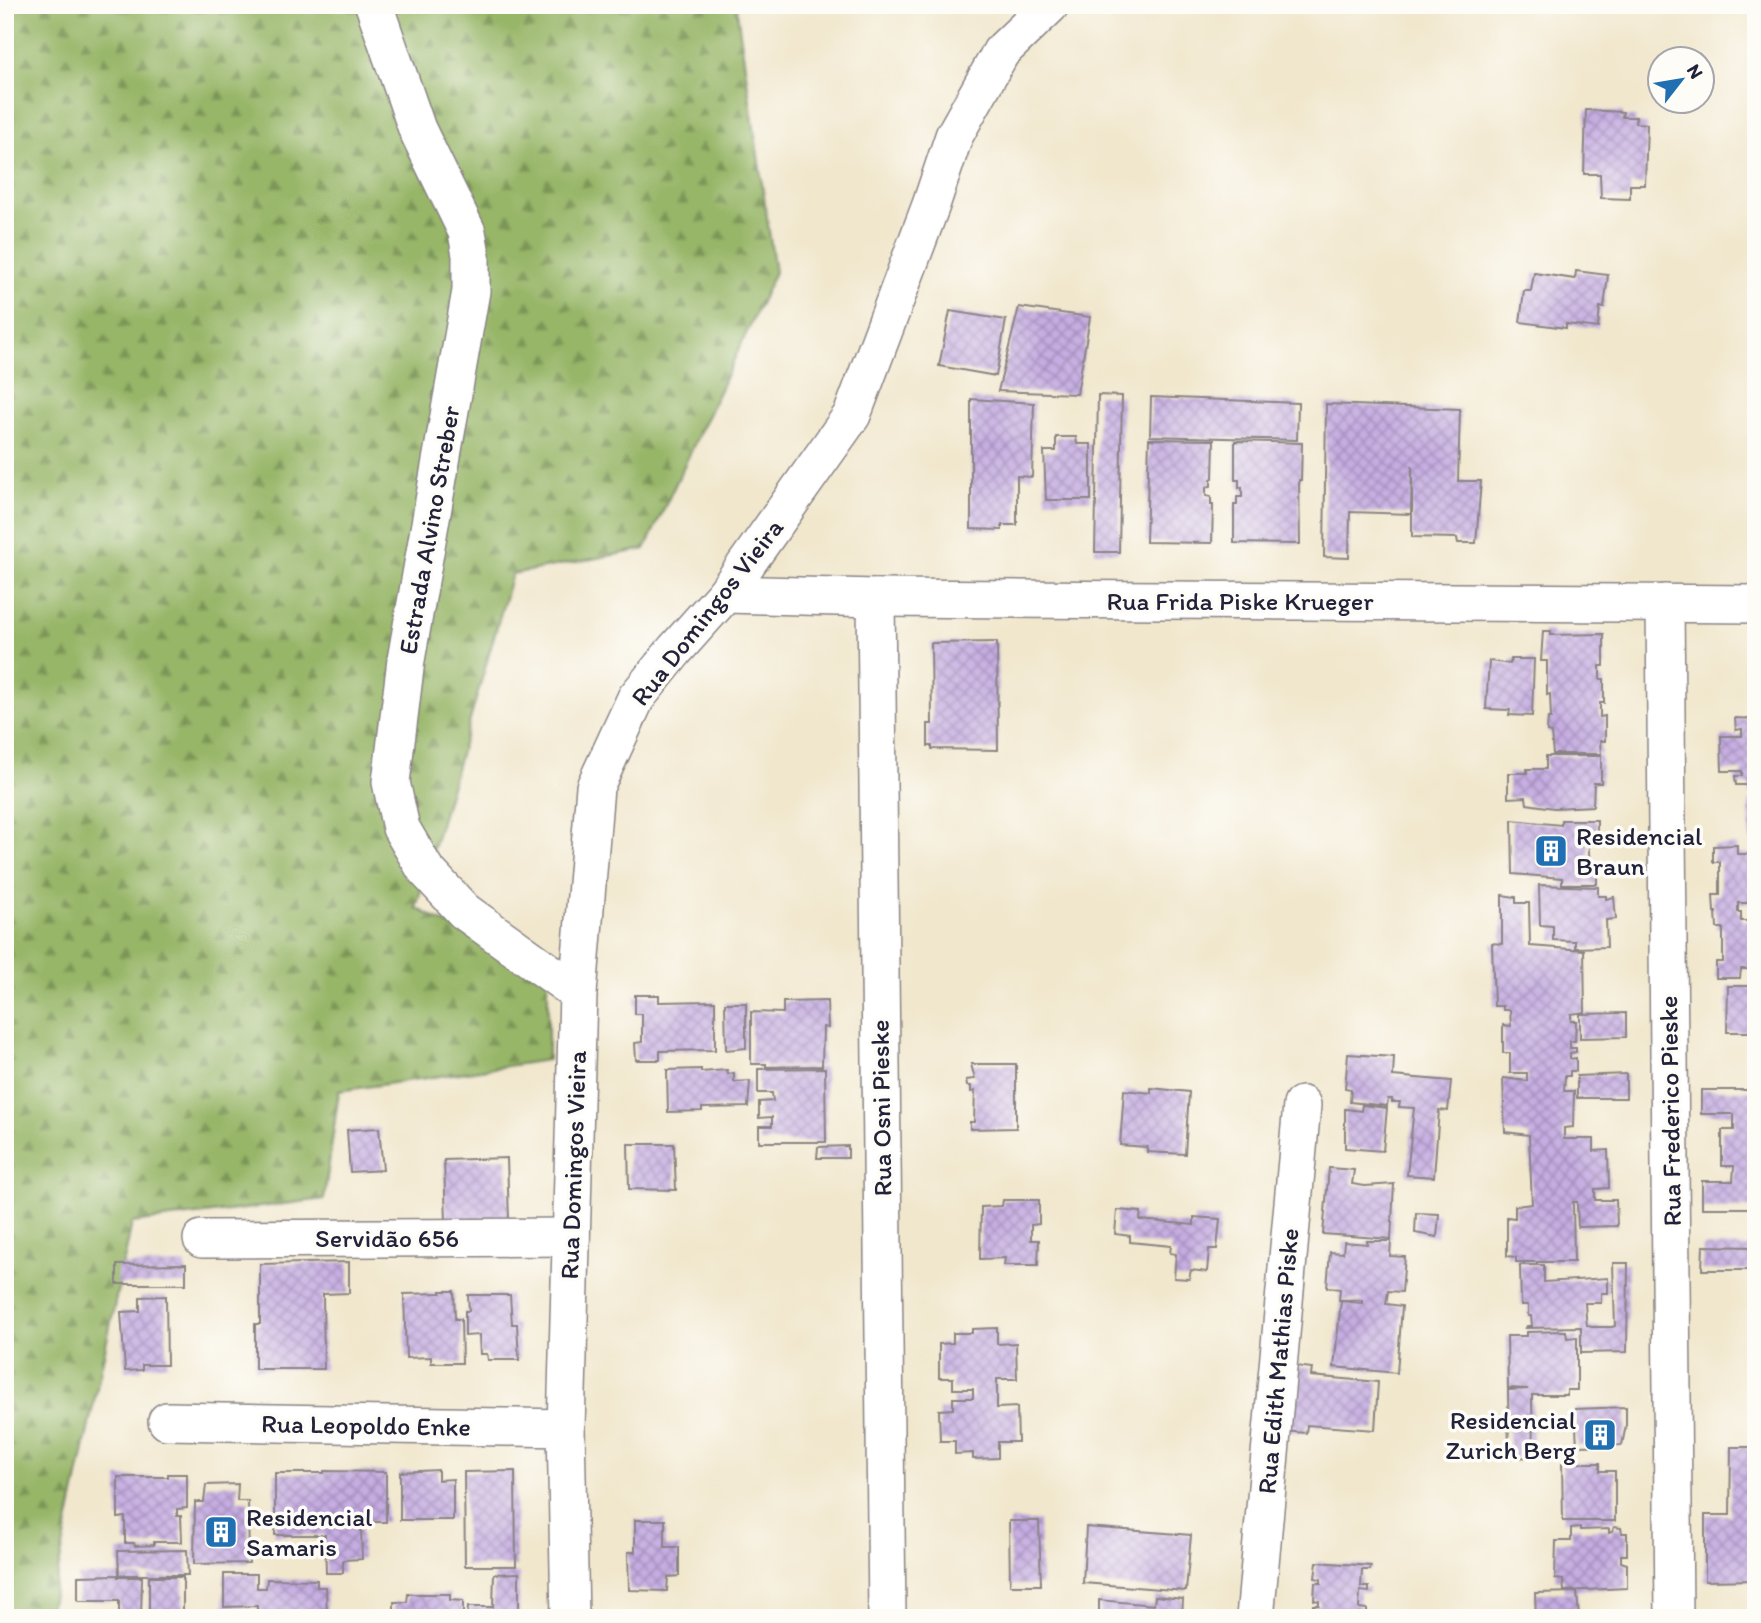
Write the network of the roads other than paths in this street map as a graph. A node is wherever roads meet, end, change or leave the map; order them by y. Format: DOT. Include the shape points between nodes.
graph roads {
  1 [pos="374,5"];
  2 [pos="1049,5"];
  3 [pos="724,594"];
  4 [pos="876,598"];
  5 [pos="1665,603"];
  6 [pos="1756,604"];
  7 [pos="578,993"];
  8 [pos="1302,1105"];
  9 [pos="571,1237"];
  10 [pos="202,1239"];
  11 [pos="167,1421"];
  12 [pos="566,1428"];
  13 [pos="570,1618"];
  14 [pos="887,1618"];
  15 [pos="1255,1618"];
  16 [pos="1674,1618"];
  1 -- 7 [label="street, Estrada Alvino Streber" via="417,129 467,232 471,255 471,291 406,660 391,782 401,828 425,869 464,911"];
  2 -- 3 [label="street, Rua Domingos Vieira" via="1001,52 954,136 852,415"];
  3 -- 4 [label="street, Rua Frida Piske Krueger"];
  3 -- 7 [label="street, Rua Domingos Vieira" via="636,698 595,787"];
  4 -- 5 [label="street, Rua Frida Piske Krueger"];
  4 -- 14 [label="street, Rua Osni Pieske"];
  5 -- 6 [label="street, Rua Frida Piske Krueger"];
  5 -- 16 [label="street, Rua Frederico Pieske"];
  7 -- 9 [label="street, Rua Domingos Vieira"];
  8 -- 15 [label="street, Rua Edith Mathias Piske"];
  9 -- 10 [label="street, Servidão 656"];
  9 -- 12 [label="street, Rua Domingos Vieira"];
  11 -- 12 [label="street, Rua Leopoldo Enke"];
  12 -- 13 [label="street, Rua Domingos Vieira"];
}
